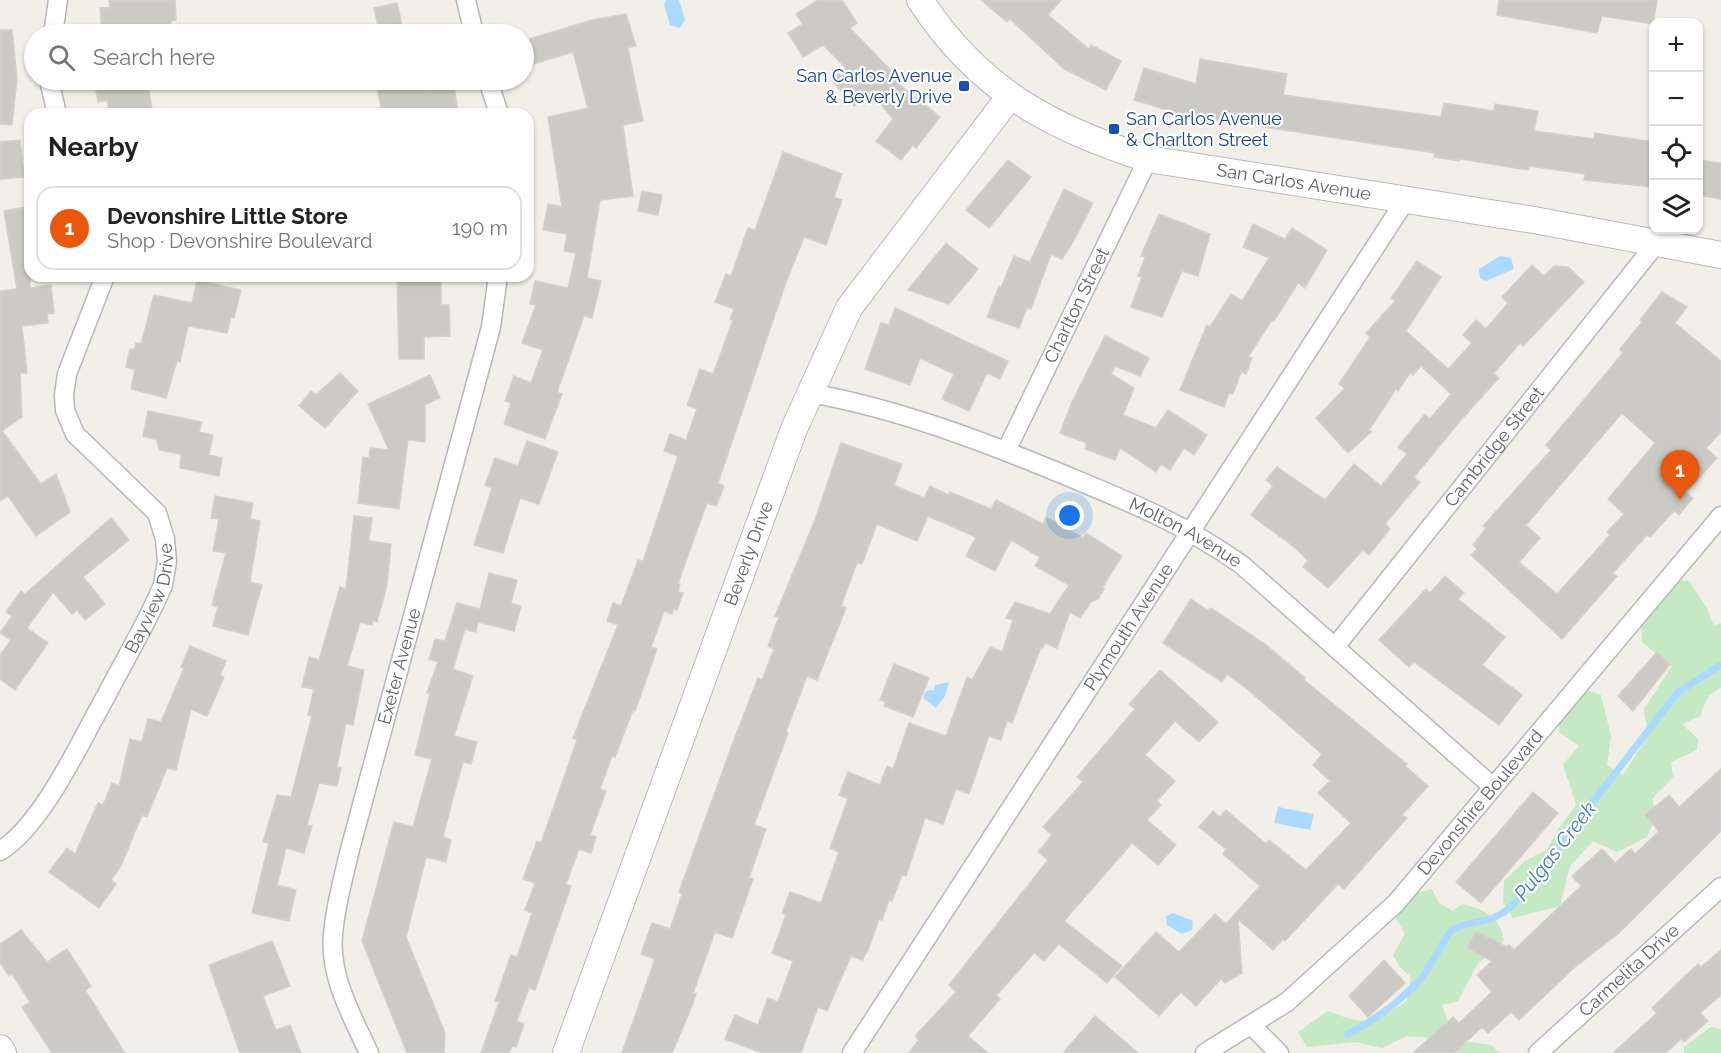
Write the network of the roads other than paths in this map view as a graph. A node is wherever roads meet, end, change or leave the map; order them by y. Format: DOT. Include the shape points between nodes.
graph roads {
  1 [pos="58,0"];
  2 [pos="466,0"];
  3 [pos="920,0"];
  4 [pos="54,24"];
  5 [pos="472,24"];
  6 [pos="51,90"];
  7 [pos="491,90"];
  8 [pos="1010,96"];
  9 [pos="56,108"];
  10 [pos="497,108"];
  11 [pos="1148,159"];
  12 [pos="1405,201"];
  13 [pos="1655,244"];
  14 [pos="1721,255"];
  15 [pos="103,282"];
  16 [pos="497,282"];
  17 [pos="810,393"];
  18 [pos="1006,451"];
  19 [pos="1721,516"];
  20 [pos="1191,532"];
  21 [pos="1335,647"];
  22 [pos="1493,787"];
  23 [pos="0,851"];
  24 [pos="1721,887"];
  25 [pos="1251,1025"];
  26 [pos="0,1048"];
  27 [pos="3,1053"];
  28 [pos="369,1053"];
  29 [pos="566,1053"];
  30 [pos="852,1053"];
  31 [pos="1205,1053"];
  32 [pos="1279,1053"];
  33 [pos="1538,1053"];
  1 -- 4 [label="street"];
  2 -- 5 [label="street"];
  3 -- 8 [label="street, San Carlos Avenue" via="971,63"];
  6 -- 9 [label="street"];
  7 -- 10 [label="street"];
  8 -- 11 [label="street, San Carlos Avenue" via="1058,126"];
  8 -- 17 [label="street, Beverly Drive" via="849,308"];
  11 -- 12 [label="street, San Carlos Avenue"];
  11 -- 18 [label="street, Charlton Street"];
  12 -- 13 [label="street, San Carlos Avenue" via="1534,220"];
  12 -- 20 [label="street, Plymouth Avenue"];
  13 -- 14 [label="street, San Carlos Avenue"];
  13 -- 21 [label="street, Cambridge Street"];
  15 -- 23 [label="street, Bayview Drive" via="67,374 65,410 75,435 157,513 167,561 163,585 106,696 45,801 19,837"];
  16 -- 28 [label="street, Exeter Avenue" via="491,327 349,853 332,936 335,971"];
  17 -- 18 [label="street, Molton Avenue" via="858,402"];
  17 -- 29 [label="street, Beverly Drive"];
  18 -- 20 [label="street, Molton Avenue" via="1165,517"];
  19 -- 22 [label="street, Devonshire Boulevard"];
  20 -- 21 [label="street, Molton Avenue" via="1242,565"];
  20 -- 30 [label="street, Plymouth Avenue"];
  21 -- 22 [label="street, Molton Avenue"];
  22 -- 25 [label="street, Devonshire Boulevard" via="1396,903 1287,1002"];
  24 -- 33 [label="street, Carmelita Drive"];
  25 -- 31 [label="street, Devonshire Boulevard"];
  25 -- 32 [label="street"];
  26 -- 27 [label="street"];
}
